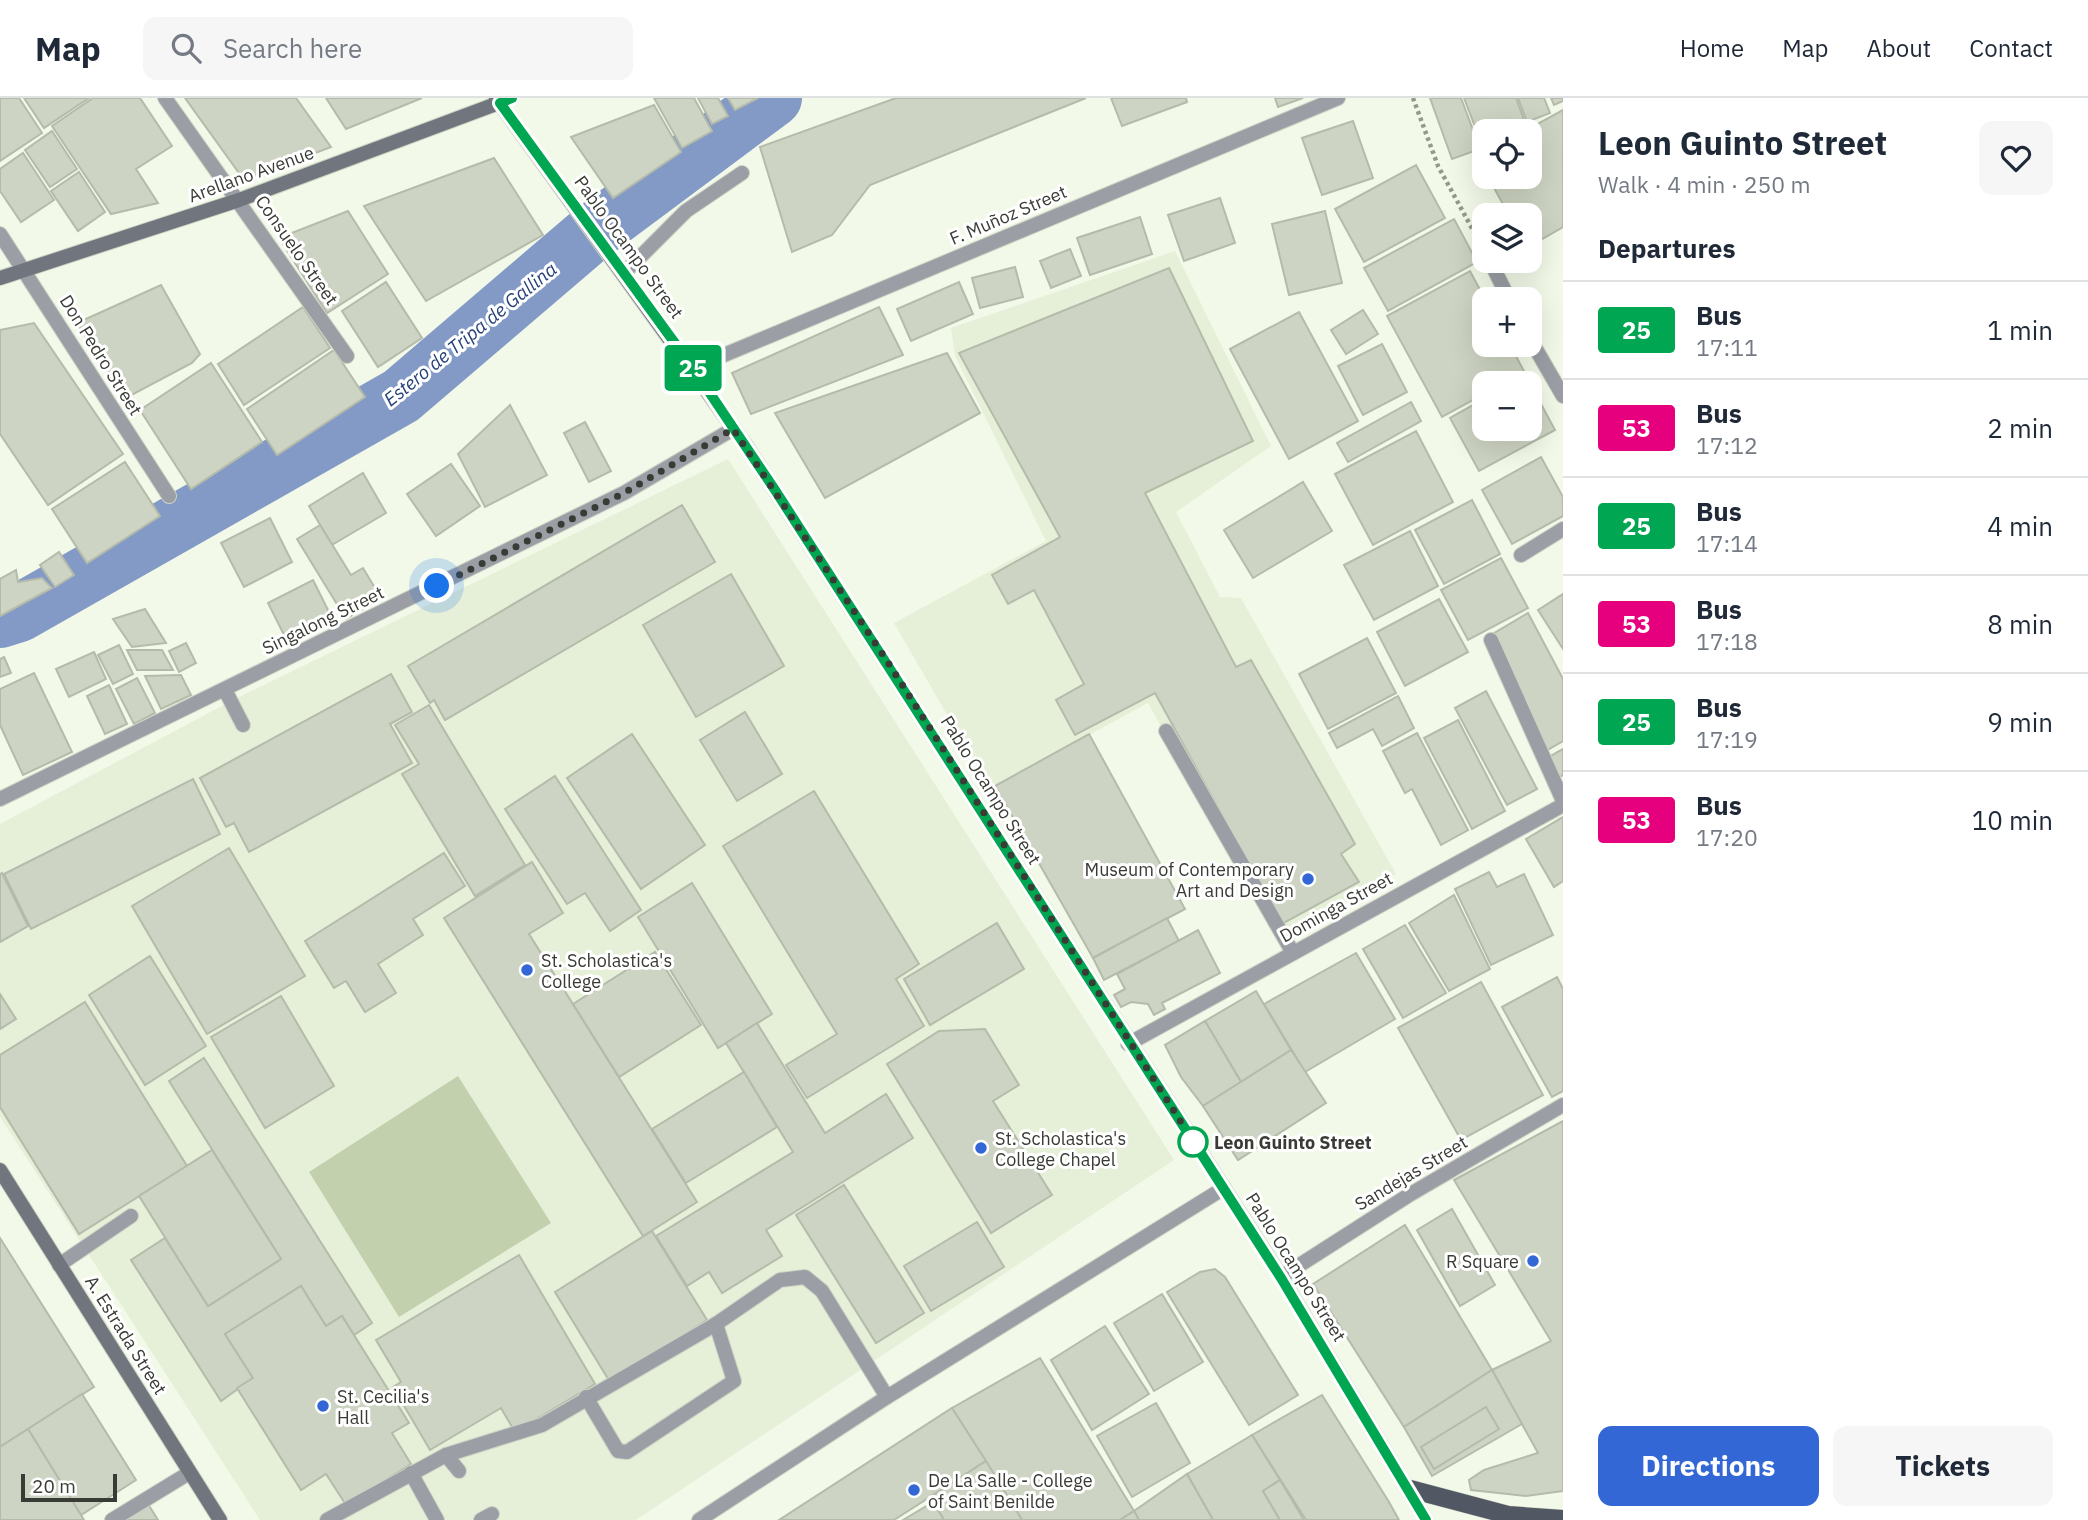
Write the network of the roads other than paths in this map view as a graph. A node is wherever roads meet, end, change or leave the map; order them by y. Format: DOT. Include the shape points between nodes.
graph roads {
  1 [pos="164,98"];
  2 [pos="1338,98"];
  3 [pos="503,100"];
  4 [pos="742,173"];
  5 [pos="239,200"];
  6 [pos="0,234"];
  7 [pos="620,267"];
  8 [pos="25,271"];
  9 [pos="0,278"];
  10 [pos="347,356"];
  11 [pos="1540,357"];
  12 [pos="693,368"];
  13 [pos="1563,396"];
  14 [pos="733,429"];
  15 [pos="169,496"];
  16 [pos="1563,529"];
  17 [pos="1521,555"];
  18 [pos="1491,640"];
  19 [pos="225,690"];
  20 [pos="243,725"];
  21 [pos="1166,731"];
  22 [pos="0,799"];
  23 [pos="1563,803"];
  24 [pos="1293,953"];
  25 [pos="1128,1044"];
  26 [pos="1563,1105"];
  27 [pos="0,1170"];
  28 [pos="1224,1188"];
  29 [pos="131,1216"];
  30 [pos="59,1265"];
  31 [pos="1281,1278"];
  32 [pos="716,1324"];
  33 [pos="586,1397"];
  34 [pos="887,1397"];
  35 [pos="446,1455"];
  36 [pos="459,1471"];
  37 [pos="189,1473"];
  38 [pos="411,1473"];
  39 [pos="1410,1489"];
  40 [pos="1563,1519"];
  41 [pos="112,1520"];
  42 [pos="220,1520"];
  43 [pos="327,1520"];
  44 [pos="437,1520"];
  45 [pos="699,1520"];
  46 [pos="1426,1520"];
  1 -- 5 [label="street, Consuelo Street"];
  2 -- 12 [label="street, F. Muñoz Street"];
  3 -- 5 [label="main road, Arellano Avenue"];
  3 -- 7 [label="main road, Pablo Ocampo Street"];
  4 -- 7 [label="street" via="686,211"];
  5 -- 8 [label="main road, Arellano Avenue"];
  5 -- 10 [label="street, Consuelo Street"];
  6 -- 8 [label="street, Don Pedro Street"];
  7 -- 12 [label="main road, Pablo Ocampo Street"];
  8 -- 9 [label="main road, Arellano Avenue"];
  8 -- 15 [label="street, Don Pedro Street"];
  11 -- 13 [label="street"];
  12 -- 14 [label="main road, Pablo Ocampo Street"];
  14 -- 19 [label="street, Singalong Street" via="624,493"];
  14 -- 25 [label="main road, Pablo Ocampo Street" via="887,661"];
  16 -- 17 [label="street"];
  18 -- 23 [label="street"];
  19 -- 20 [label="street"];
  19 -- 22 [label="street, Singalong Street"];
  21 -- 24 [label="street"];
  23 -- 24 [label="street, Dominga Street"];
  24 -- 25 [label="street, Dominga Street"];
  25 -- 28 [label="main road, Pablo Ocampo Street"];
  26 -- 31 [label="street, Sandejas Street" via="1409,1195"];
  27 -- 30 [label="main road, A. Estrada Street"];
  28 -- 31 [label="main road, Pablo Ocampo Street"];
  28 -- 34 [label="street"];
  29 -- 30 [label="street"];
  30 -- 37 [label="main road, A. Estrada Street"];
  31 -- 39 [label="main road, Pablo Ocampo Street"];
  32 -- 33 [label="street"];
  32 -- 33 [label="street" via="734,1381 627,1452 618,1451"];
  32 -- 34 [label="street" via="780,1280 805,1277 822,1290"];
  33 -- 35 [label="street" via="542,1425"];
  34 -- 45 [label="street"];
  35 -- 36 [label="street"];
  35 -- 38 [label="street"];
  37 -- 41 [label="street"];
  37 -- 42 [label="main road, A. Estrada Street"];
  38 -- 43 [label="street"];
  38 -- 44 [label="street"];
  39 -- 40 [label="main road" via="1508,1515"];
  39 -- 46 [label="main road, Pablo Ocampo Street"];
}
